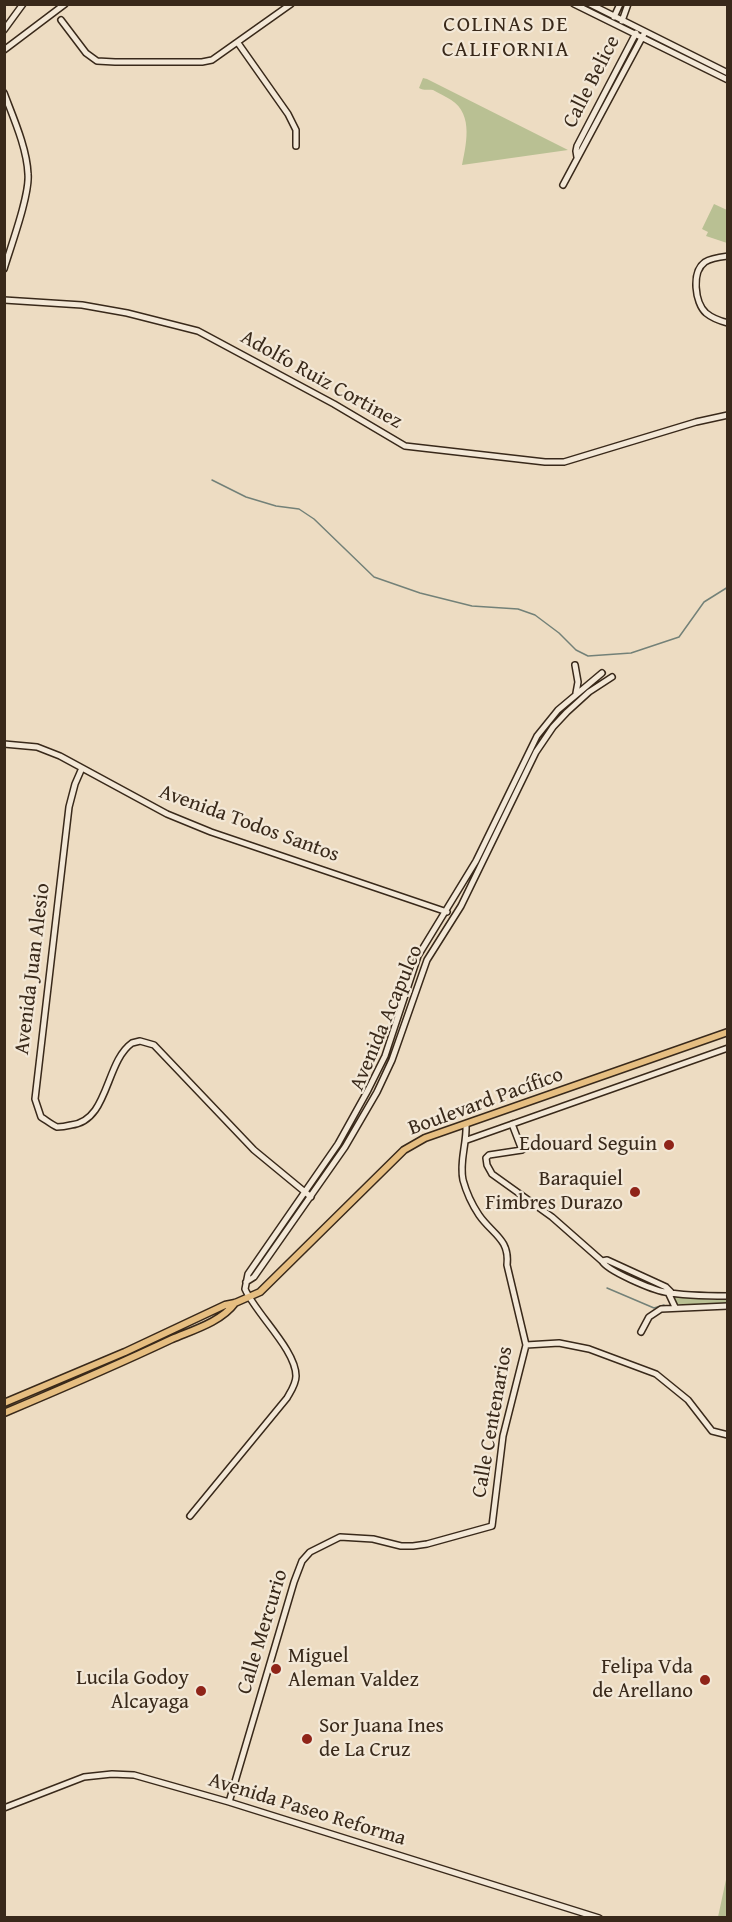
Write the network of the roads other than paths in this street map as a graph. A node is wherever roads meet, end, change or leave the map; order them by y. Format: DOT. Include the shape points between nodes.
graph roads {
  1 [pos="23,4"];
  2 [pos="65,4"];
  3 [pos="291,4"];
  4 [pos="574,4"];
  5 [pos="590,4"];
  6 [pos="620,4"];
  7 [pos="628,4"];
  8 [pos="614,17"];
  9 [pos="61,20"];
  10 [pos="622,21"];
  11 [pos="638,29"];
  12 [pos="5,30"];
  13 [pos="645,32"];
  14 [pos="635,35"];
  15 [pos="641,38"];
  16 [pos="238,43"];
  17 [pos="4,50"];
  18 [pos="728,73"];
  19 [pos="728,80"];
  20 [pos="4,93"];
  21 [pos="296,146"];
  22 [pos="578,153"];
  23 [pos="563,185"];
  24 [pos="728,256"];
  25 [pos="4,269"];
  26 [pos="4,300"];
  27 [pos="728,323"];
  28 [pos="728,415"];
  29 [pos="575,665"];
  30 [pos="602,673"];
  31 [pos="612,677"];
  32 [pos="576,693"];
  33 [pos="4,744"];
  34 [pos="82,768"];
  35 [pos="446,912"];
  36 [pos="454,915"];
  37 [pos="728,1032"];
  38 [pos="728,1048"];
  39 [pos="466,1125"];
  40 [pos="512,1125"];
  41 [pos="467,1140"];
  42 [pos="305,1193"];
  43 [pos="311,1197"];
  44 [pos="246,1282"];
  45 [pos="668,1290"];
  46 [pos="728,1296"];
  47 [pos="249,1298"];
  48 [pos="235,1303"];
  49 [pos="728,1306"];
  50 [pos="675,1307"];
  51 [pos="641,1332"];
  52 [pos="526,1345"];
  53 [pos="4,1403"];
  54 [pos="4,1413"];
  55 [pos="728,1435"];
  56 [pos="190,1516"];
  57 [pos="492,1526"];
  58 [pos="229,1802"];
  59 [pos="4,1808"];
  60 [pos="599,1917"];
  1 -- 12 [label="street"];
  2 -- 17 [label="street"];
  3 -- 16 [label="street"];
  4 -- 14 [label="street"];
  5 -- 8 [label="street"];
  6 -- 8 [label="street"];
  7 -- 10 [label="street"];
  8 -- 10 [label="street"];
  9 -- 16 [label="street" via="97,61 202,62"];
  10 -- 11 [label="street"];
  11 -- 13 [label="street"];
  11 -- 14 [label="street, Calle Belice"];
  13 -- 15 [label="street, Calle Belice"];
  13 -- 18 [label="street"];
  14 -- 15 [label="street"];
  14 -- 22 [label="street, Calle Belice" via="603,94"];
  15 -- 19 [label="street"];
  15 -- 22 [label="street, Calle Belice"];
  16 -- 21 [label="street" via="288,114 296,130"];
  20 -- 25 [label="street" via="20,135 28,174"];
  22 -- 23 [label="street"];
  24 -- 27 [label="street" via="707,261 697,280 701,307"];
  26 -- 28 [label="street, Adolfo Ruiz Cortinez" via="82,305 198,332 405,446 564,462"];
  29 -- 32 [label="street"];
  30 -- 32 [label="street, Avenida Acapulco"];
  31 -- 36 [label="street, Avenida Acapulco" via="567,712 544,739"];
  32 -- 35 [label="street, Avenida Acapulco" via="537,736 476,861"];
  33 -- 34 [label="street, Avenida Todos Santos" via="37,747"];
  34 -- 35 [label="street, Avenida Todos Santos" via="166,814"];
  34 -- 42 [label="street, Avenida Juan Alesio" via="69,807 35,1099 41,1117 57,1127 81,1124 90,1118 121,1054 132,1043 147,1042 254,1150"];
  35 -- 36 [label="street, Avenida Todos Santos"];
  35 -- 42 [label="street, Avenida Acapulco" via="418,956 372,1082"];
  36 -- 43 [label="street, Avenida Acapulco" via="427,960 377,1092"];
  37 -- 39 [label="main road, Boulevard Pacífico"];
  38 -- 40 [label="street"];
  39 -- 41 [label="street, Calle Centenarios"];
  39 -- 47 [label="main road, Boulevard Pacífico" via="425,1138 404,1150 260,1292"];
  40 -- 41 [label="street"];
  40 -- 45 [label="street" via="522,1150 489,1155 487,1165 492,1174 552,1217 612,1272"];
  41 -- 52 [label="street, Calle Centenarios" via="461,1160 463,1181 478,1214 508,1253 507,1265"];
  42 -- 43 [label="street, Avenida Juan Alesio"];
  42 -- 44 [label="street, Avenida Acapulco"];
  43 -- 44 [label="street, Avenida Acapulco" via="254,1277"];
  44 -- 47 [label="street"];
  45 -- 46 [label="street"];
  45 -- 50 [label="street"];
  47 -- 48 [label="main road, Boulevard Pacífico"];
  47 -- 56 [label="street" via="292,1359 295,1384"];
  48 -- 53 [label="main road, Boulevard Pacífico"];
  48 -- 54 [label="main road, Boulevard Pacífico" via="229,1312 129,1360"];
  49 -- 50 [label="street"];
  50 -- 51 [label="street" via="655,1312"];
  52 -- 55 [label="street" via="559,1343 589,1349 656,1374 688,1400 712,1431"];
  52 -- 57 [label="street, Calle Centenarios" via="503,1436"];
  57 -- 58 [label="street, Calle Mercurio" via="413,1546 340,1537 310,1552 294,1582"];
  58 -- 59 [label="street, Avenida Paseo Reforma" via="134,1775 112,1774 84,1777"];
  58 -- 60 [label="street, Avenida Paseo Reforma"];
}
